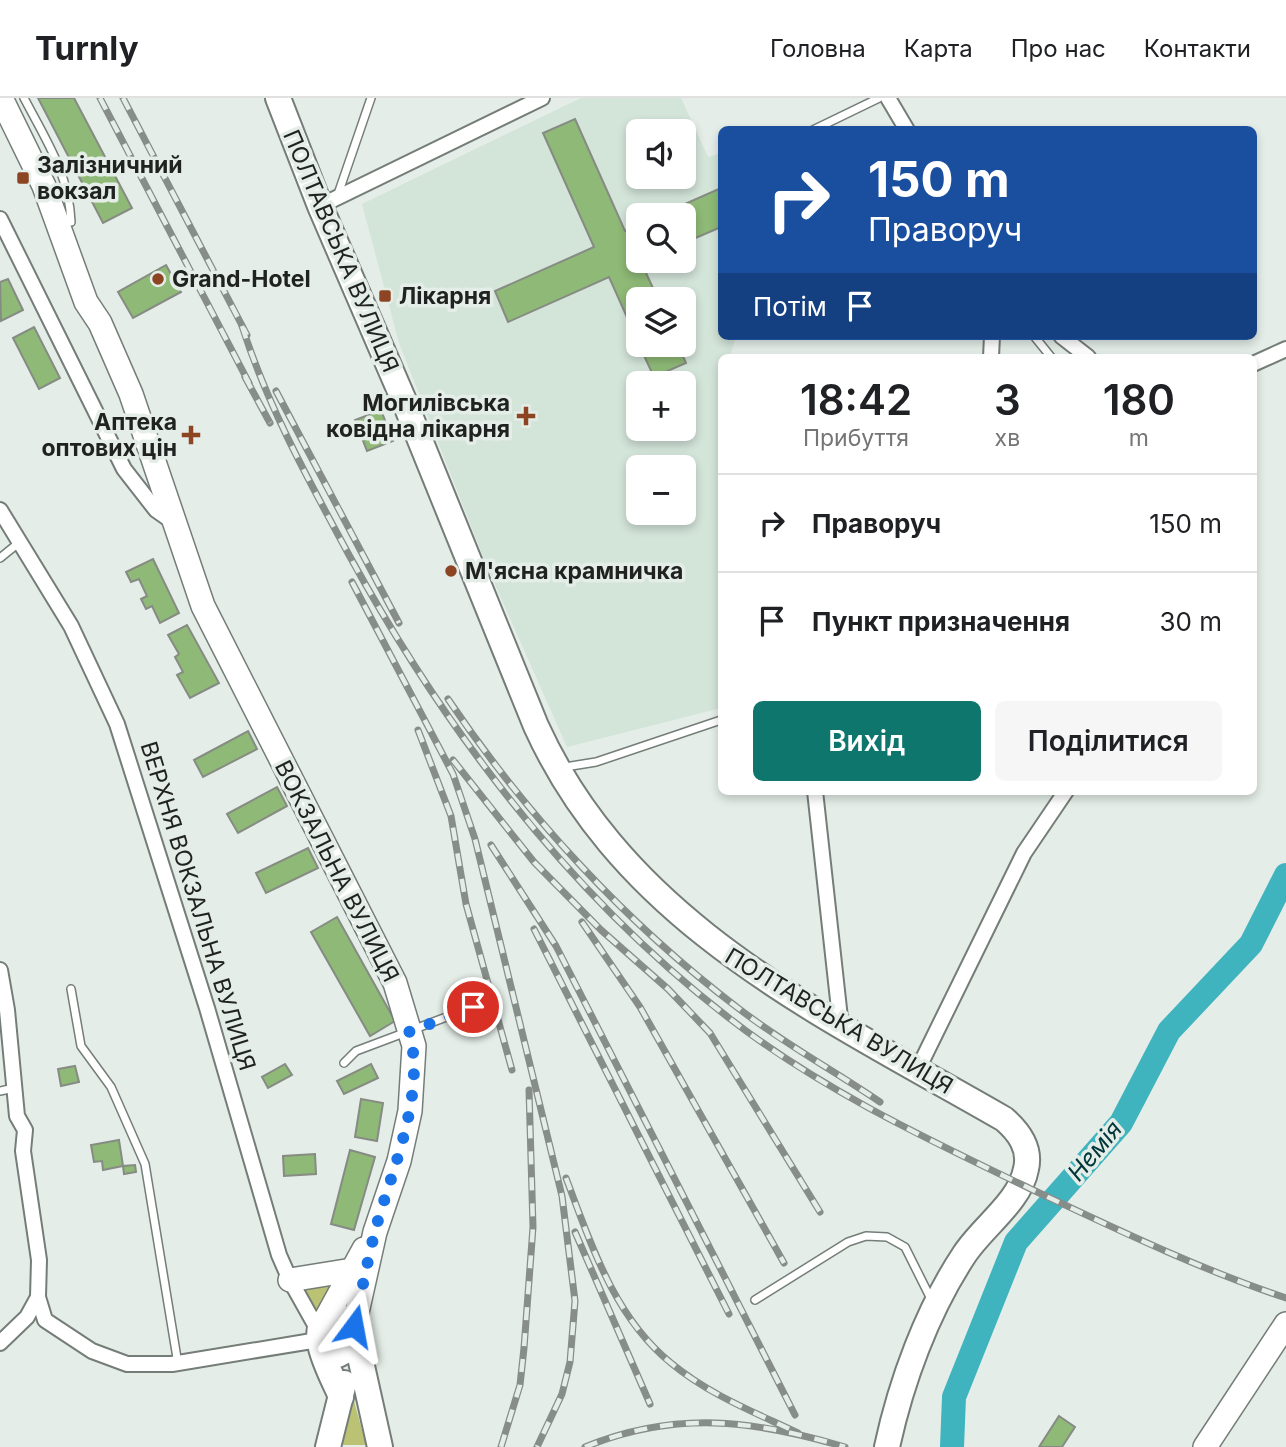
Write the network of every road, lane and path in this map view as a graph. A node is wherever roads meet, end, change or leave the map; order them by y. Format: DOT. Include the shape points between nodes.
graph roads {
  1 [pos="2,98"];
  2 [pos="12,98"];
  3 [pos="24,98"];
  4 [pos="278,98"];
  5 [pos="371,98"];
  6 [pos="542,98"];
  7 [pos="880,98"];
  8 [pos="888,98"];
  9 [pos="821,126"];
  10 [pos="905,126"];
  11 [pos="328,202"];
  12 [pos="0,219"];
  13 [pos="71,222"];
  14 [pos="100,323"];
  15 [pos="1037,340"];
  16 [pos="1066,340"];
  17 [pos="1286,349"];
  18 [pos="1049,354"];
  19 [pos="1084,354"];
  20 [pos="1257,362"];
  21 [pos="0,510"];
  22 [pos="177,525"];
  23 [pos="21,541"];
  24 [pos="0,558"];
  25 [pos="718,721"];
  26 [pos="555,769"];
  27 [pos="815,795"];
  28 [pos="1063,795"];
  29 [pos="0,970"];
  30 [pos="71,989"];
  31 [pos="473,1007"];
  32 [pos="841,1027"];
  33 [pos="409,1032"];
  34 [pos="344,1063"];
  35 [pos="917,1071"];
  36 [pos="7,1089"];
  37 [pos="375,1232"];
  38 [pos="352,1270"];
  39 [pos="290,1280"];
  40 [pos="38,1297"];
  41 [pos="755,1300"];
  42 [pos="934,1310"];
  43 [pos="1282,1339"];
  44 [pos="0,1343"];
  45 [pos="335,1343"];
  46 [pos="178,1363"];
  47 [pos="328,1447"];
  48 [pos="380,1447"];
  49 [pos="887,1447"];
  50 [pos="1205,1447"];
  1 -- 14 [label="main road, ВОКЗАЛЬНА ВУЛИЦЯ" via="44,186 86,302"];
  2 -- 13 [label="main road, ВОКЗАЛЬНА ВУЛИЦЯ"];
  3 -- 13 [label="lane" via="70,195"];
  4 -- 11 [label="highway, ПОЛТАВСЬКА ВУЛИЦЯ"];
  5 -- 11 [label="lane"];
  6 -- 11 [label="street"];
  7 -- 9 [label="lane"];
  8 -- 10 [label="street"];
  11 -- 26 [label="highway, ПОЛТАВСЬКА ВУЛИЦЯ"];
  12 -- 22 [label="street" via="124,469 156,510"];
  13 -- 14 [label="main road, ВОКЗАЛЬНА ВУЛИЦЯ"];
  14 -- 22 [label="main road, ВОКЗАЛЬНА ВУЛИЦЯ" via="131,394"];
  15 -- 18 [label="lane"];
  16 -- 19 [label="street"];
  17 -- 20 [label="street"];
  21 -- 23 [label="street, ВЕРХНЯ ВОКЗАЛЬНА ВУЛИЦЯ"];
  22 -- 33 [label="main road, ВОКЗАЛЬНА ВУЛИЦЯ" via="203,606 395,983"];
  23 -- 24 [label="lane"];
  23 -- 39 [label="street, ВЕРХНЯ ВОКЗАЛЬНА ВУЛИЦЯ" via="71,626 117,724"];
  25 -- 26 [label="lane" via="596,762"];
  26 -- 32 [label="highway, ПОЛТАВСЬКА ВУЛИЦЯ" via="609,846 660,898 719,947"];
  27 -- 32 [label="street"];
  28 -- 35 [label="street" via="1024,853"];
  29 -- 36 [label="street"];
  30 -- 46 [label="lane" via="81,1046 111,1087 145,1164"];
  31 -- 33 [label="lane"];
  32 -- 35 [label="highway, ПОЛТАВСЬКА ВУЛИЦЯ"];
  33 -- 34 [label="lane" via="356,1051"];
  33 -- 37 [label="main road, ВОКЗАЛЬНА ВУЛИЦЯ" via="414,1046 410,1111"];
  35 -- 42 [label="highway, ПОЛТАВСЬКА ВУЛИЦЯ" via="1004,1119 1023,1140 1027,1155 1018,1189 962,1256"];
  36 -- 40 [label="street" via="25,1130 23,1150 39,1260"];
  37 -- 38 [label="main road, ВОКЗАЛЬНА ВУЛИЦЯ"];
  37 -- 45 [label="main road, ВОКЗАЛЬНА ВУЛИЦЯ"];
  38 -- 39 [label="main road"];
  38 -- 45 [label="main road, ВОКЗАЛЬНА ВУЛИЦЯ"];
  39 -- 45 [label="street, ВЕРХНЯ ВОКЗАЛЬНА ВУЛИЦЯ"];
  40 -- 44 [label="street" via="27,1317"];
  40 -- 46 [label="street" via="45,1320 92,1351 127,1363"];
  41 -- 42 [label="lane" via="848,1242 866,1236 887,1237 905,1247"];
  42 -- 49 [label="highway, ПОЛТАВСЬКА ВУЛИЦЯ" via="895,1412"];
  43 -- 50 [label="main road"];
  45 -- 46 [label="street"];
  45 -- 47 [label="highway" via="341,1397"];
  45 -- 48 [label="highway, ВОКЗАЛЬНА ВУЛИЦЯ" via="369,1396"];
}
